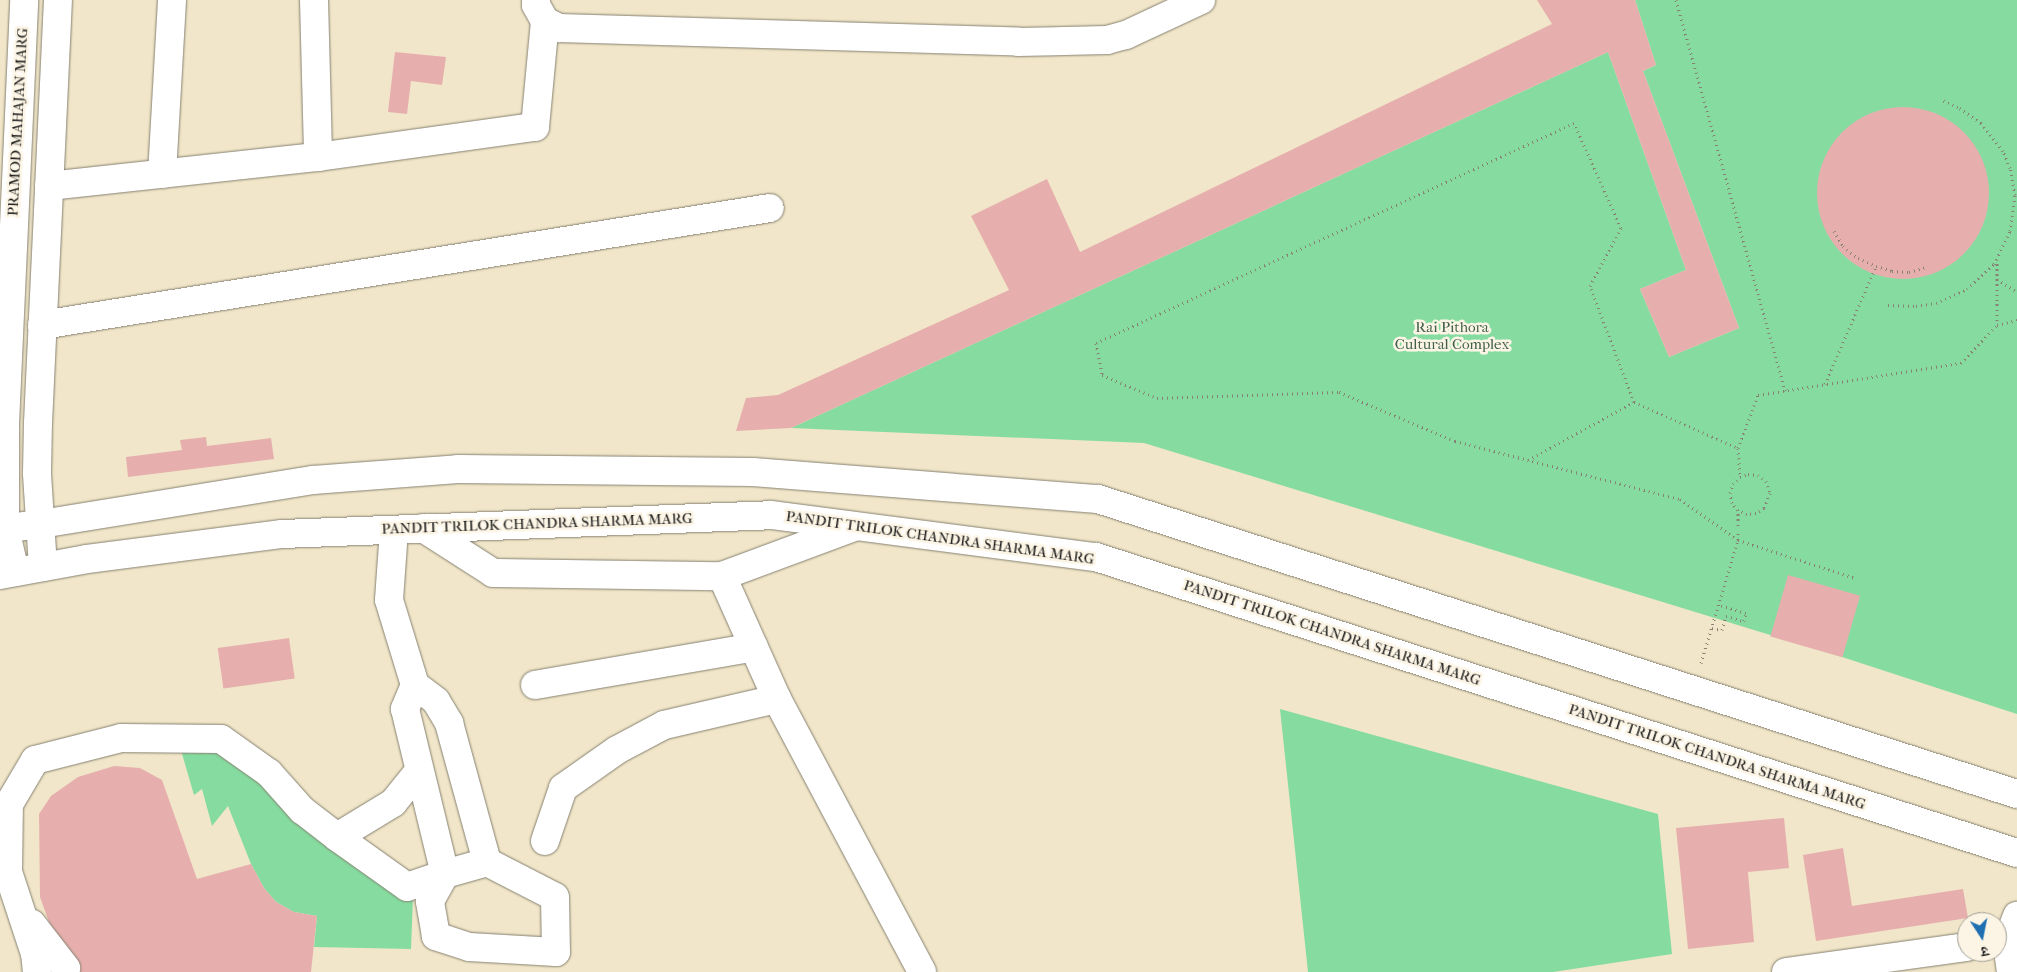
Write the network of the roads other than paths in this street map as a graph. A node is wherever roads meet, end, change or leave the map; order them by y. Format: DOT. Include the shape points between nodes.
graph roads {
  1 [pos="24,0"];
  2 [pos="58,0"];
  3 [pos="172,0"];
  4 [pos="314,0"];
  5 [pos="1201,0"];
  6 [pos="541,10"];
  7 [pos="9,126"];
  8 [pos="318,157"];
  9 [pos="162,174"];
  10 [pos="49,186"];
  11 [pos="770,208"];
  12 [pos="42,325"];
  13 [pos="2,428"];
  14 [pos="41,524"];
  15 [pos="854,526"];
  16 [pos="3,528"];
  17 [pos="423,528"];
  18 [pos="394,530"];
  19 [pos="43,567"];
  20 [pos="7,574"];
  21 [pos="722,576"];
  22 [pos="754,647"];
  23 [pos="415,685"];
  24 [pos="535,685"];
  25 [pos="777,699"];
  26 [pos="420,771"];
  27 [pos="2017,794"];
  28 [pos="337,837"];
  29 [pos="545,841"];
  30 [pos="2017,854"];
  31 [pos="487,862"];
  32 [pos="446,874"];
  33 [pos="20,909"];
  34 [pos="2017,916"];
  35 [pos="2007,933"];
  36 [pos="1957,948"];
  37 [pos="2007,959"];
  38 [pos="556,962"];
  39 [pos="66,968"];
  40 [pos="37,972"];
  41 [pos="922,972"];
  42 [pos="1786,972"];
  43 [pos="2011,972"];
  1 -- 7 [label="main road, PRAMOD MAHAJAN MARG"];
  2 -- 10 [label="main road"];
  3 -- 9 [label="main road"];
  4 -- 8 [label="main road"];
  5 -- 6 [label="main road" via="1126,35 1089,42 559,28"];
  6 -- 8 [label="main road" via="535,127"];
  7 -- 13 [label="main road, PRAMOD MAHAJAN MARG"];
  8 -- 9 [label="main road"];
  9 -- 10 [label="main road"];
  10 -- 12 [label="main road"];
  11 -- 12 [label="main road"];
  12 -- 14 [label="main road" via="37,473"];
  13 -- 16 [label="main road, PRAMOD MAHAJAN MARG"];
  14 -- 16 [label="main road"];
  14 -- 19 [label="main road"];
  14 -- 27 [label="main road" via="313,480 458,468 753,472 1098,500"];
  15 -- 17 [label="main road, PANDIT TRILOK CHANDRA SHARMA MARG" via="771,515"];
  15 -- 21 [label="main road"];
  15 -- 30 [label="main road, PANDIT TRILOK CHANDRA SHARMA MARG" via="1096,557"];
  16 -- 20 [label="main road, PRAMOD MAHAJAN MARG"];
  17 -- 18 [label="main road, PANDIT TRILOK CHANDRA SHARMA MARG"];
  17 -- 21 [label="main road" via="493,573"];
  18 -- 19 [label="main road, PANDIT TRILOK CHANDRA SHARMA MARG" via="282,534"];
  18 -- 23 [label="main road" via="388,600"];
  19 -- 20 [label="main road, PANDIT TRILOK CHANDRA SHARMA MARG"];
  21 -- 22 [label="main road"];
  22 -- 24 [label="main road"];
  22 -- 25 [label="main road"];
  23 -- 26 [label="main road" via="405,709"];
  23 -- 31 [label="main road" via="436,701 449,723"];
  25 -- 29 [label="main road" via="664,725 617,750 563,788"];
  25 -- 41 [label="main road"];
  26 -- 28 [label="main road" via="393,803"];
  26 -- 32 [label="main road"];
  28 -- 32 [label="main road" via="407,886"];
  28 -- 33 [label="main road" via="302,810 269,773 221,739 122,738 35,760 9,804 8,872"];
  31 -- 32 [label="main road"];
  31 -- 38 [label="main road" via="555,897"];
  32 -- 38 [label="main road" via="430,901 436,936 469,947"];
  33 -- 39 [label="main road"];
  33 -- 40 [label="main road" via="35,954"];
  34 -- 35 [label="main road"];
  36 -- 42 [label="main road"];
  37 -- 43 [label="main road"];
}
